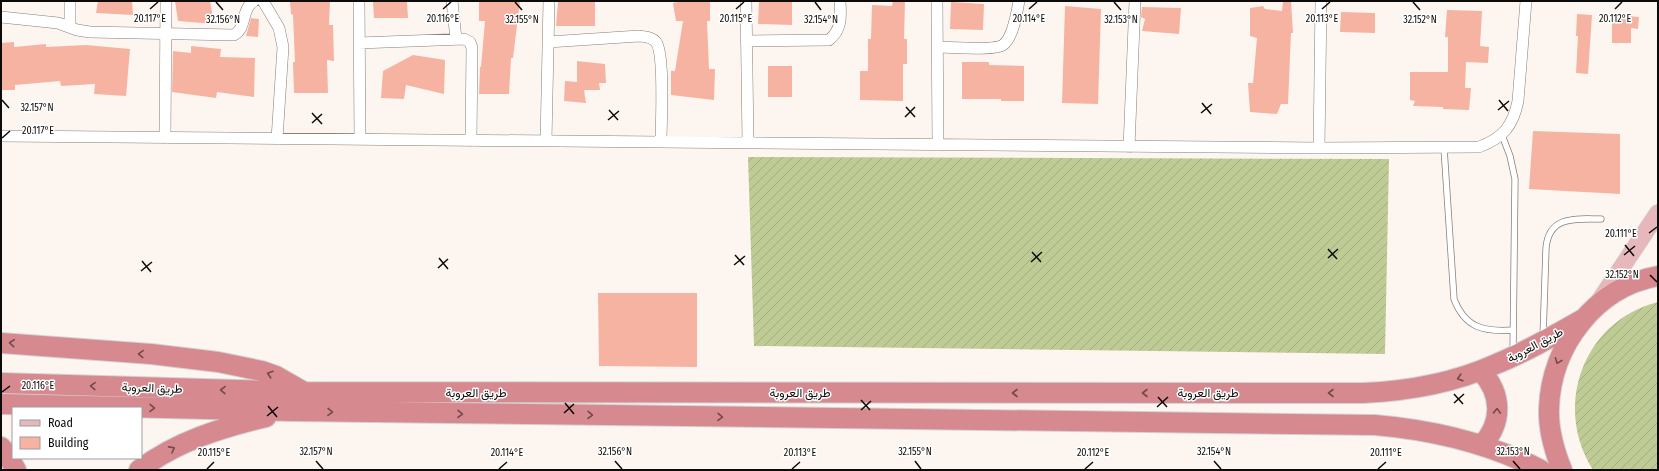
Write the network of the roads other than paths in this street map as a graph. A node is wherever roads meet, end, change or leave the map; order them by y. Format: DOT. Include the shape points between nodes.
graph roads {
  1 [pos="70,1"];
  2 [pos="166,1"];
  3 [pos="254,1"];
  4 [pos="263,1"];
  5 [pos="359,1"];
  6 [pos="452,1"];
  7 [pos="549,1"];
  8 [pos="746,1"];
  9 [pos="840,1"];
  10 [pos="937,1"];
  11 [pos="1019,1"];
  12 [pos="1135,1"];
  13 [pos="1321,1"];
  14 [pos="1526,1"];
  15 [pos="1,17"];
  16 [pos="70,27"];
  17 [pos="166,34"];
  18 [pos="456,39"];
  19 [pos="746,41"];
  20 [pos="548,42"];
  21 [pos="359,43"];
  22 [pos="937,47"];
  23 [pos="1502,135"];
  24 [pos="1,136"];
  25 [pos="166,138"];
  26 [pos="277,139"];
  27 [pos="360,140"];
  28 [pos="472,141"];
  29 [pos="546,141"];
  30 [pos="661,142"];
  31 [pos="748,143"];
  32 [pos="938,145"];
  33 [pos="1129,147"];
  34 [pos="1319,148"];
  35 [pos="1444,148"];
  36 [pos="1658,213"];
  37 [pos="1601,219"];
  38 [pos="1658,276"];
  39 [pos="1589,313"];
  40 [pos="1513,330"];
  41 [pos="1542,341"];
  42 [pos="1,343"];
  43 [pos="1513,357"];
  44 [pos="1481,371"];
  45 [pos="1,383"];
  46 [pos="304,392"];
  47 [pos="1,404"];
  48 [pos="126,407"];
  49 [pos="142,407"];
  50 [pos="292,411"];
  51 [pos="1482,445"];
  52 [pos="1,447"];
  53 [pos="16,470"];
  54 [pos="139,470"];
  55 [pos="1541,470"];
  56 [pos="1562,470"];
  1 -- 16 [label="street"];
  2 -- 17 [label="street"];
  3 -- 17 [label="street" via="247,9 240,30 234,35"];
  4 -- 26 [label="street" via="279,28 283,47"];
  5 -- 21 [label="street"];
  6 -- 18 [label="street"];
  7 -- 20 [label="street"];
  8 -- 19 [label="street"];
  9 -- 19 [label="street" via="840,26 829,40"];
  10 -- 22 [label="street"];
  11 -- 22 [label="street" via="1012,30 1003,45 994,48"];
  12 -- 33 [label="street"];
  13 -- 34 [label="street"];
  14 -- 23 [label="street" via="1516,114"];
  15 -- 16 [label="street" via="51,21"];
  16 -- 17 [label="street" via="90,32"];
  17 -- 25 [label="street"];
  18 -- 21 [label="street"];
  18 -- 28 [label="street" via="467,40 472,44"];
  19 -- 31 [label="street"];
  20 -- 29 [label="street"];
  20 -- 30 [label="street" via="639,36 652,38 659,48 661,62"];
  21 -- 27 [label="street"];
  22 -- 32 [label="street"];
  23 -- 35 [label="street" via="1479,146"];
  23 -- 40 [label="lane" via="1515,179"];
  24 -- 25 [label="street"];
  25 -- 26 [label="street"];
  26 -- 27 [label="street"];
  27 -- 28 [label="street"];
  28 -- 29 [label="street"];
  29 -- 30 [label="street"];
  30 -- 31 [label="street"];
  31 -- 32 [label="street"];
  32 -- 33 [label="street"];
  33 -- 34 [label="street"];
  34 -- 35 [label="street"];
  35 -- 40 [label="lane" via="1454,299 1462,314 1475,326 1492,331"];
  36 -- 39 [label="main road"];
  37 -- 41 [label="lane" via="1568,219 1556,225 1549,235 1546,248"];
  38 -- 39 [label="highway" via="1622,288"];
  39 -- 41 [label="highway, طريق العروبة"];
  39 -- 56 [label="highway, one-way" via="1573,332 1562,351 1550,393 1549,426"];
  40 -- 43 [label="lane"];
  41 -- 43 [label="highway, طريق العروبة"];
  46 -- 42 [label="highway, one-way" via="276,376 218,362 151,354"];
  43 -- 44 [label="highway, طريق العروبة"];
  44 -- 46 [label="highway, طريق العروبة, one-way" via="1411,389 1363,393"];
  51 -- 44 [label="highway, one-way" via="1495,424 1498,408 1491,384"];
  46 -- 45 [label="highway, طريق العروبة, one-way"];
  47 -- 48 [label="highway, طريق العروبة, one-way"];
  49 -- 50 [label="highway, طريق العروبة, one-way"];
  50 -- 51 [label="highway, طريق العروبة, one-way" via="1375,426 1432,433"];
  54 -- 50 [label="highway, one-way" via="164,453 200,436"];
  51 -- 55 [label="highway, طريق العروبة"];
  52 -- 53 [label="highway"];
}
